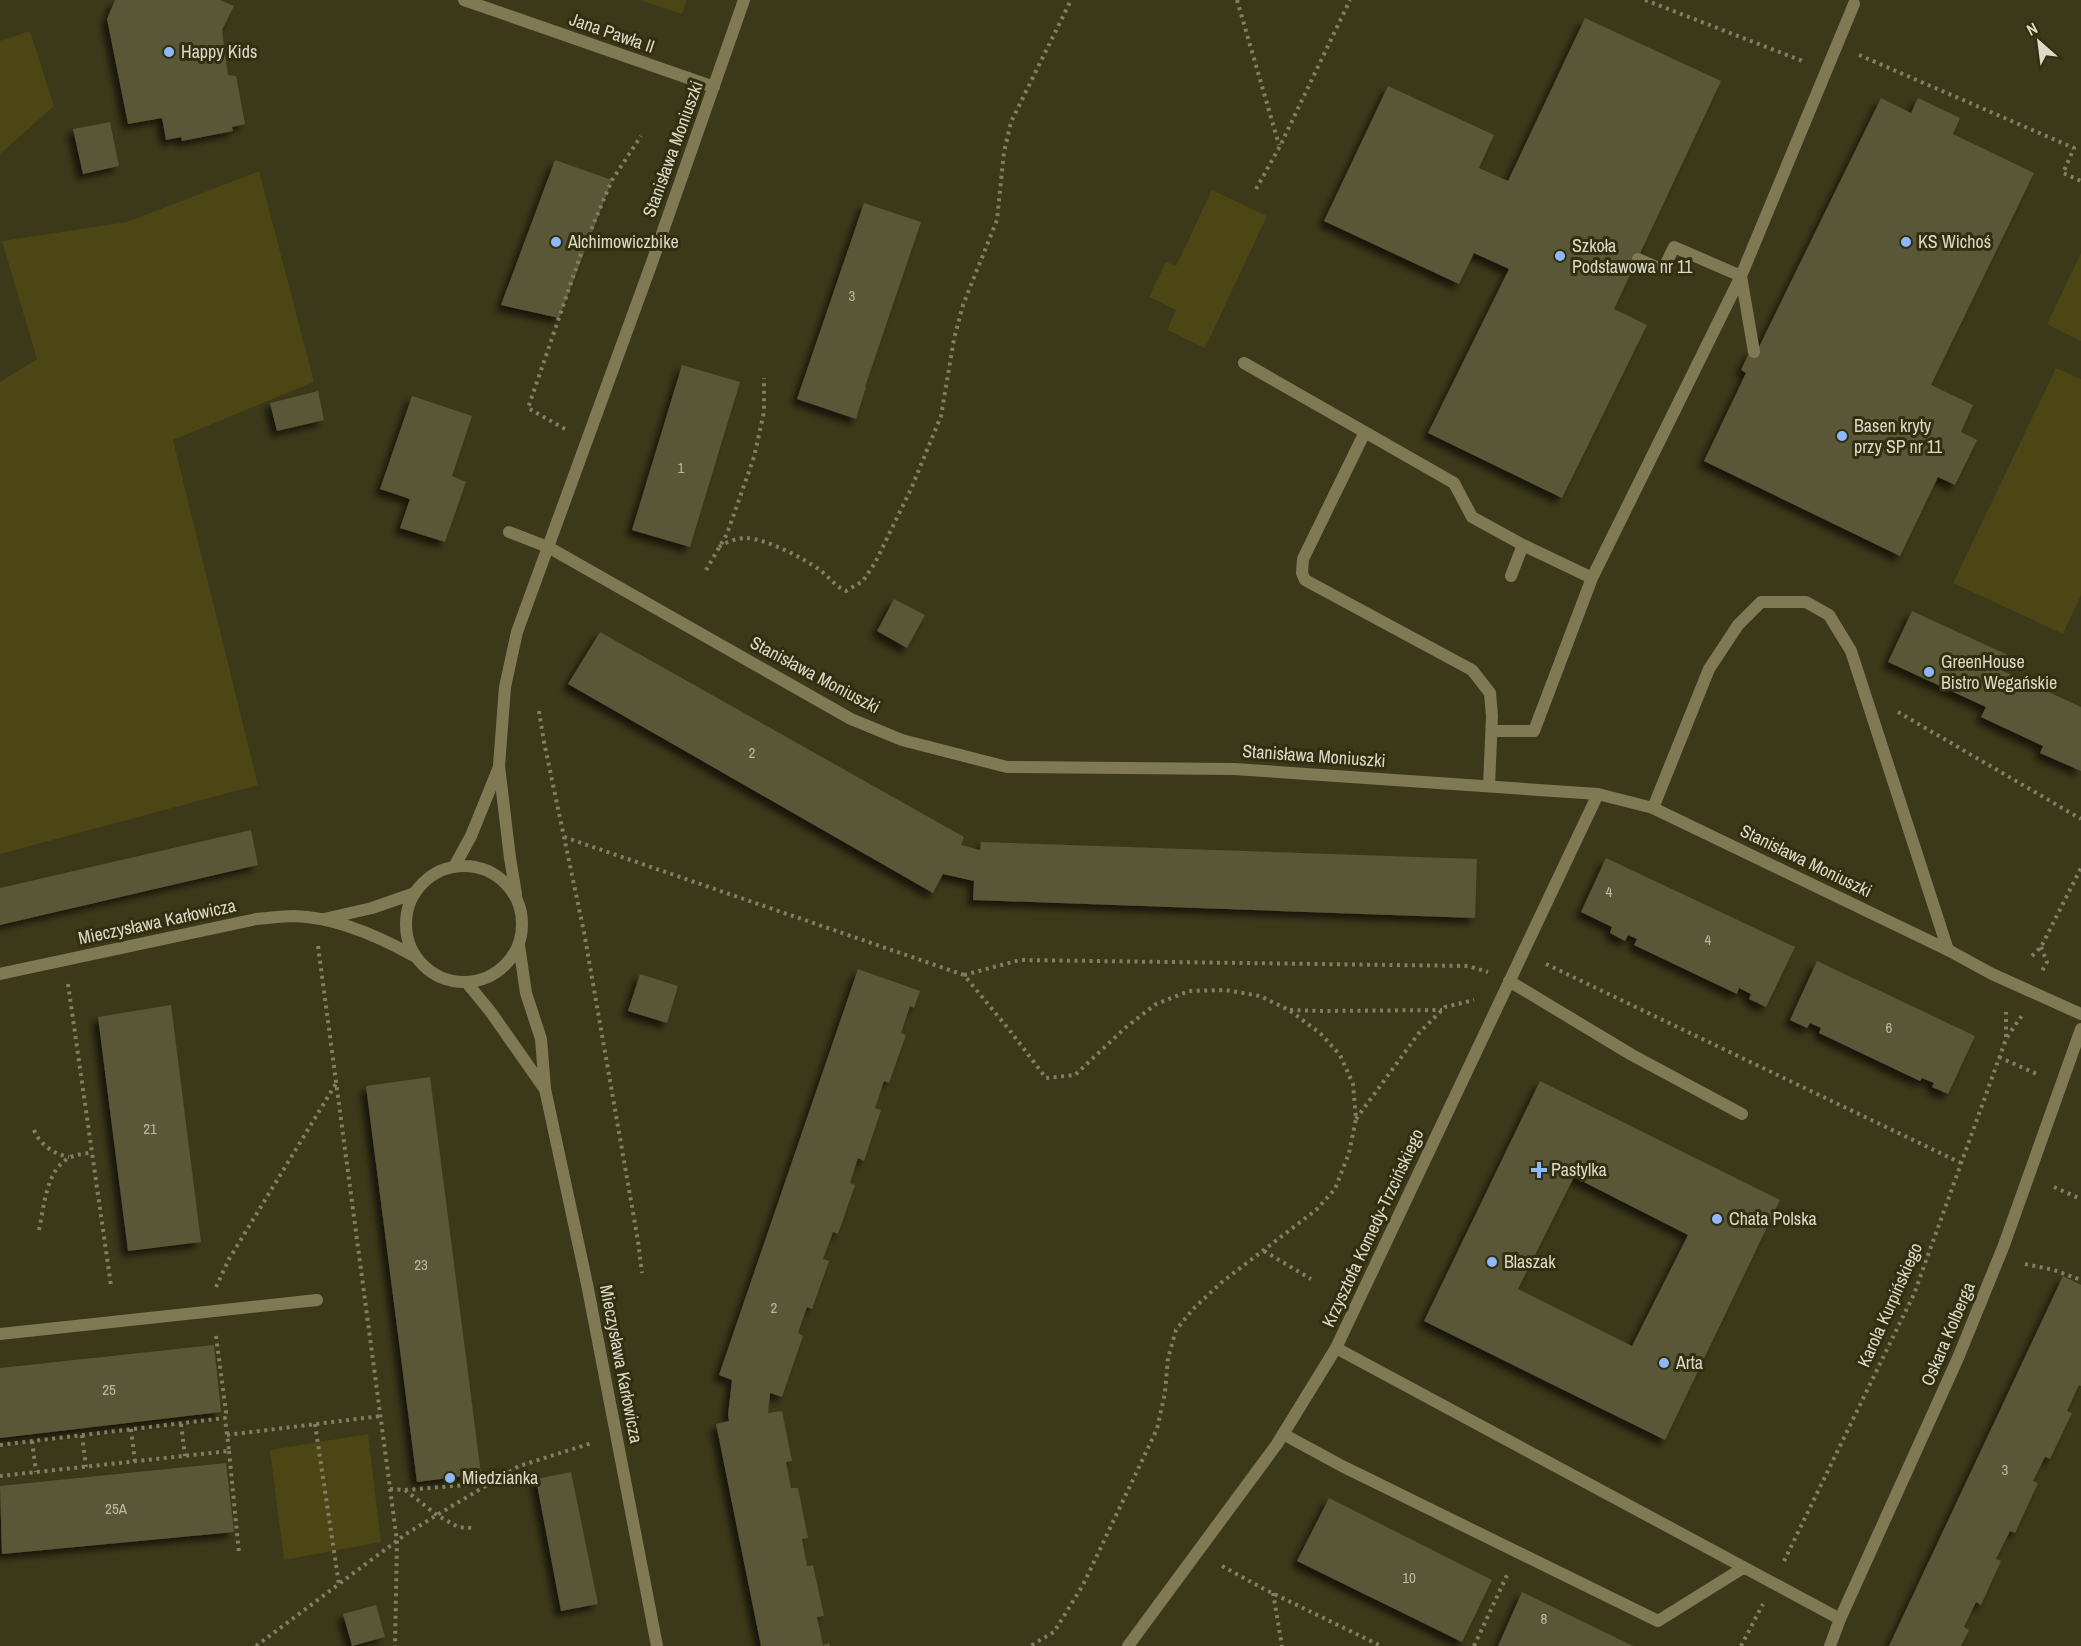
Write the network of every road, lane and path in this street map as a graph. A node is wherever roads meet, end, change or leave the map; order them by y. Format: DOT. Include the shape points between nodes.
graph roads {
  1 [pos="464,0"];
  2 [pos="744,0"];
  3 [pos="1071,0"];
  4 [pos="1237,0"];
  5 [pos="1350,0"];
  6 [pos="1645,0"];
  7 [pos="1854,4"];
  8 [pos="1836,45"];
  9 [pos="1825,70"];
  10 [pos="714,87"];
  11 [pos="641,136"];
  12 [pos="1280,146"];
  13 [pos="2081,182"];
  14 [pos="1256,189"];
  15 [pos="1638,259"];
  16 [pos="1741,276"];
  17 [pos="1754,352"];
  18 [pos="1244,363"];
  19 [pos="764,378"];
  20 [pos="1365,432"];
  21 [pos="587,439"];
  22 [pos="509,532"];
  23 [pos="1523,545"];
  24 [pos="548,547"];
  25 [pos="719,547"];
  26 [pos="706,570"];
  27 [pos="1511,576"];
  28 [pos="1592,578"];
  29 [pos="1864,692"];
  30 [pos="539,711"];
  31 [pos="1492,731"];
  32 [pos="499,766"];
  33 [pos="1489,786"];
  34 [pos="1598,794"];
  35 [pos="1653,808"];
  36 [pos="2081,819"];
  37 [pos="564,837"];
  38 [pos="454,867"];
  39 [pos="2081,867"];
  40 [pos="415,893"];
  41 [pos="517,899"];
  42 [pos="322,919"];
  43 [pos="519,945"];
  44 [pos="318,946"];
  45 [pos="1948,950"];
  46 [pos="414,956"];
  47 [pos="2032,956"];
  48 [pos="63,960"];
  49 [pos="1546,964"];
  50 [pos="0,974"];
  51 [pos="964,975"];
  52 [pos="1510,979"];
  53 [pos="466,983"];
  54 [pos="1499,1003"];
  55 [pos="1289,1010"];
  56 [pos="1442,1010"];
  57 [pos="2006,1012"];
  58 [pos="2081,1014"];
  59 [pos="2081,1029"];
  60 [pos="1999,1057"];
  61 [pos="2046,1079"];
  62 [pos="337,1082"];
  63 [pos="545,1089"];
  64 [pos="1742,1114"];
  65 [pos="1356,1119"];
  66 [pos="34,1130"];
  67 [pos="92,1152"];
  68 [pos="70,1158"];
  69 [pos="1961,1162"];
  70 [pos="2054,1187"];
  71 [pos="2081,1199"];
  72 [pos="39,1230"];
  73 [pos="1264,1251"];
  74 [pos="2025,1264"];
  75 [pos="642,1273"];
  76 [pos="1311,1279"];
  77 [pos="2081,1280"];
  78 [pos="111,1286"];
  79 [pos="317,1300"];
  80 [pos="208,1312"];
  81 [pos="0,1334"];
  82 [pos="1336,1348"];
  83 [pos="381,1416"];
  84 [pos="225,1418"];
  85 [pos="181,1424"];
  86 [pos="315,1424"];
  87 [pos="131,1429"];
  88 [pos="1283,1434"];
  89 [pos="82,1435"];
  90 [pos="227,1435"];
  91 [pos="32,1441"];
  92 [pos="597,1442"];
  93 [pos="0,1445"];
  94 [pos="229,1451"];
  95 [pos="186,1456"];
  96 [pos="135,1462"];
  97 [pos="86,1467"];
  98 [pos="36,1472"];
  99 [pos="0,1476"];
  100 [pos="492,1482"];
  101 [pos="390,1489"];
  102 [pos="405,1490"];
  103 [pos="437,1515"];
  104 [pos="473,1528"];
  105 [pos="397,1541"];
  106 [pos="1518,1552"];
  107 [pos="238,1553"];
  108 [pos="1782,1565"];
  109 [pos="1222,1566"];
  110 [pos="1743,1568"];
  111 [pos="339,1585"];
  112 [pos="1273,1593"];
  113 [pos="1764,1600"];
  114 [pos="1840,1619"];
  115 [pos="256,1646"];
  116 [pos="395,1646"];
  117 [pos="657,1646"];
  118 [pos="1030,1646"];
  119 [pos="1128,1646"];
  120 [pos="1282,1646"];
  121 [pos="1381,1646"];
  122 [pos="1474,1646"];
  123 [pos="1742,1646"];
  124 [pos="1830,1646"];
  1 -- 10 [label="street, Jana Pawła II"];
  2 -- 10 [label="street, Stanisława Moniuszki"];
  3 -- 25 [label="path" via="1011,122 997,220 963,304 941,416 875,563 863,581 846,591 781,548 745,538"];
  4 -- 12 [label="path"];
  5 -- 12 [label="path"];
  6 -- 9 [label="path"];
  7 -- 8 [label="street"];
  8 -- 9 [label="street"];
  8 -- 13 [label="path" via="2074,148 2063,173"];
  9 -- 16 [label="street"];
  10 -- 21 [label="street, Stanisława Moniuszki"];
  11 -- 21 [label="path" via="612,180 590,231 528,408"];
  12 -- 14 [label="path"];
  15 -- 16 [label="street" via="1663,270 1674,247"];
  16 -- 17 [label="street"];
  16 -- 28 [label="street"];
  18 -- 20 [label="street"];
  19 -- 25 [label="path" via="764,412 754,458"];
  20 -- 23 [label="street" via="1454,483 1472,517"];
  20 -- 31 [label="street" via="1303,559 1302,573 1305,580 1472,670 1490,693"];
  21 -- 24 [label="street, Stanisława Moniuszki"];
  22 -- 24 [label="street"];
  23 -- 27 [label="street"];
  23 -- 28 [label="street"];
  24 -- 32 [label="street, Stanisława Moniuszki" via="517,632 505,687"];
  24 -- 33 [label="street, Stanisława Moniuszki" via="851,718 902,740 1007,767 1234,768"];
  25 -- 26 [label="path"];
  28 -- 31 [label="street" via="1534,731"];
  29 -- 35 [label="street" via="1851,651 1829,615 1806,602 1761,602 1738,625 1709,669"];
  29 -- 36 [label="path"];
  29 -- 45 [label="street"];
  30 -- 37 [label="path"];
  31 -- 33 [label="street"];
  32 -- 38 [label="street, Stanisława Moniuszki"];
  32 -- 41 [label="street, Stanisława Moniuszki"];
  33 -- 34 [label="street, Stanisława Moniuszki"];
  34 -- 35 [label="street, Stanisława Moniuszki"];
  34 -- 52 [label="street, Krzysztofa Komedy-Trzcińskiego"];
  35 -- 45 [label="street, Stanisława Moniuszki"];
  37 -- 51 [label="path"];
  37 -- 75 [label="path" via="585,932"];
  38 -- 40 [label="street" via="431,876"];
  38 -- 41 [label="street" via="473,866 491,872 506,883"];
  39 -- 47 [label="path" via="2041,947"];
  40 -- 42 [label="street, Mieczysława Karłowicza"];
  40 -- 46 [label="street" via="406,913 406,935"];
  41 -- 43 [label="street" via="523,922"];
  42 -- 46 [label="street, Mieczysława Karłowicza" via="387,941"];
  42 -- 48 [label="street, Mieczysława Karłowicza" via="256,919"];
  43 -- 53 [label="street" via="507,964 489,977"];
  43 -- 63 [label="street, Mieczysława Karłowicza" via="526,993 541,1039"];
  44 -- 62 [label="path"];
  45 -- 58 [label="street, Stanisława Moniuszki"];
  46 -- 53 [label="street" via="437,976"];
  48 -- 50 [label="street, Mieczysława Karłowicza"];
  48 -- 67 [label="path"];
  49 -- 69 [label="path"];
  51 -- 52 [label="path" via="1020,960 1468,966"];
  51 -- 55 [label="path" via="1046,1078 1075,1075 1156,1004 1189,991 1225,990 1260,996"];
  52 -- 54 [label="street, Krzysztofa Komedy-Trzcińskiego"];
  52 -- 64 [label="street" via="1632,1055"];
  53 -- 63 [label="street, Mieczysława Karłowicza"];
  54 -- 56 [label="path" via="1472,1000"];
  54 -- 82 [label="street, Krzysztofa Komedy-Trzcińskiego"];
  55 -- 56 [label="path"];
  55 -- 65 [label="path" via="1340,1054 1353,1084"];
  56 -- 65 [label="path" via="1419,1033"];
  57 -- 60 [label="path, Karola Kurpińskiego" via="2006,1039"];
  59 -- 114 [label="street, Oskara Kolberga" via="2004,1245 1958,1358"];
  60 -- 61 [label="path"];
  60 -- 69 [label="path, Karola Kurpińskiego"];
  62 -- 80 [label="path" via="229,1259"];
  62 -- 83 [label="path"];
  63 -- 117 [label="street, Mieczysława Karłowicza"];
  65 -- 73 [label="path" via="1349,1153 1335,1189 1316,1210"];
  66 -- 68 [label="path" via="37,1139 47,1147"];
  67 -- 68 [label="path"];
  67 -- 78 [label="path"];
  68 -- 72 [label="path" via="61,1164 47,1190"];
  69 -- 108 [label="path, Karola Kurpińskiego" via="1914,1294"];
  70 -- 71 [label="path"];
  73 -- 76 [label="path"];
  73 -- 118 [label="path" via="1222,1282 1176,1329 1157,1430 1083,1585 1054,1632"];
  74 -- 77 [label="path"];
  79 -- 80 [label="street"];
  80 -- 81 [label="street"];
  80 -- 84 [label="path" via="221,1368"];
  82 -- 88 [label="street, Krzysztofa Komedy-Trzcińskiego"];
  82 -- 110 [label="street"];
  83 -- 86 [label="path"];
  83 -- 101 [label="path"];
  84 -- 85 [label="path"];
  84 -- 90 [label="path"];
  85 -- 87 [label="path"];
  85 -- 95 [label="path"];
  86 -- 90 [label="path"];
  86 -- 111 [label="path"];
  87 -- 89 [label="path"];
  87 -- 96 [label="path"];
  88 -- 106 [label="street"];
  88 -- 119 [label="street, Krzysztofa Komedy-Trzcińskiego"];
  89 -- 91 [label="path"];
  89 -- 97 [label="path"];
  90 -- 94 [label="path"];
  91 -- 93 [label="path"];
  91 -- 98 [label="path"];
  92 -- 100 [label="path" via="519,1466"];
  94 -- 95 [label="path"];
  94 -- 107 [label="path"];
  95 -- 96 [label="path"];
  96 -- 97 [label="path"];
  97 -- 98 [label="path"];
  98 -- 99 [label="path"];
  100 -- 102 [label="path"];
  100 -- 103 [label="path"];
  101 -- 102 [label="path"];
  101 -- 105 [label="path"];
  102 -- 103 [label="path"];
  103 -- 104 [label="path" via="458,1527"];
  103 -- 105 [label="path"];
  105 -- 111 [label="path"];
  105 -- 116 [label="path"];
  106 -- 110 [label="street" via="1658,1621"];
  106 -- 122 [label="path"];
  109 -- 112 [label="path"];
  110 -- 114 [label="street"];
  111 -- 115 [label="path"];
  112 -- 120 [label="path"];
  112 -- 121 [label="path"];
  113 -- 123 [label="path"];
  114 -- 124 [label="street, Oskara Kolberga"];
}
